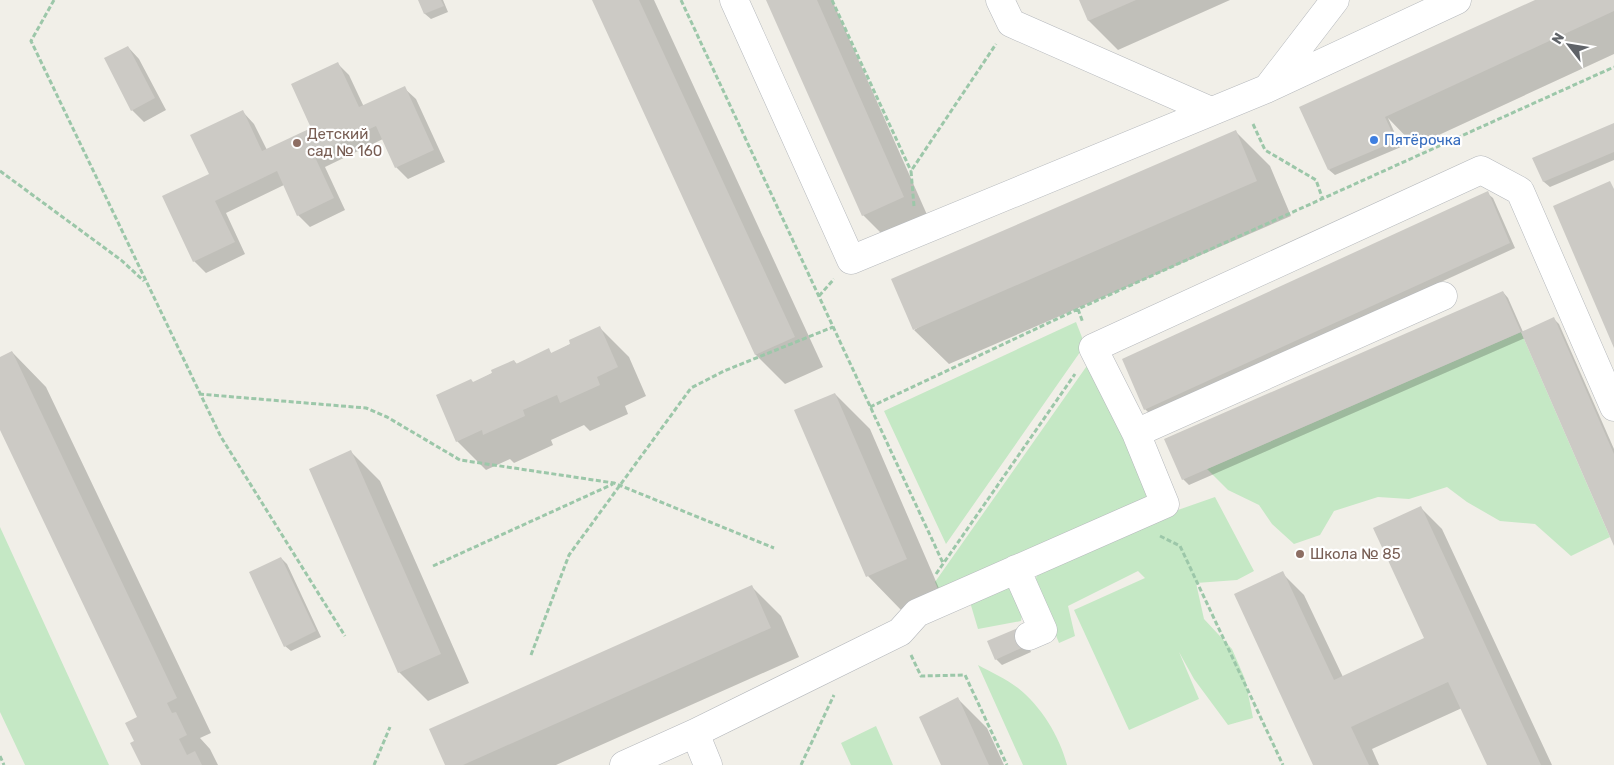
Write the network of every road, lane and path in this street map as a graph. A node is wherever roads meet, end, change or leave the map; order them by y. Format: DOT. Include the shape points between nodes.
graph roads {
  1 [pos="54,0"];
  2 [pos="681,0"];
  3 [pos="734,0"];
  4 [pos="832,0"];
  5 [pos="1335,0"];
  6 [pos="1457,0"];
  7 [pos="1005,11"];
  8 [pos="1614,67"];
  9 [pos="1266,89"];
  10 [pos="1241,99"];
  11 [pos="1212,111"];
  12 [pos="0,171"];
  13 [pos="911,171"];
  14 [pos="1323,200"];
  15 [pos="907,212"];
  16 [pos="146,283"];
  17 [pos="1442,296"];
  18 [pos="1078,309"];
  19 [pos="833,327"];
  20 [pos="1093,348"];
  21 [pos="199,394"];
  22 [pos="870,407"];
  23 [pos="1614,407"];
  24 [pos="1136,433"];
  25 [pos="614,483"];
  26 [pos="620,486"];
  27 [pos="1147,512"];
  28 [pos="774,548"];
  29 [pos="943,563"];
  30 [pos="433,566"];
  31 [pos="1016,569"];
  32 [pos="932,579"];
  33 [pos="900,632"];
  34 [pos="345,636"];
  35 [pos="1030,636"];
  36 [pos="854,654"];
  37 [pos="531,655"];
  38 [pos="390,727"];
  39 [pos="695,733"];
  40 [pos="0,756"];
  41 [pos="4,765"];
  42 [pos="374,765"];
  43 [pos="624,765"];
  44 [pos="708,765"];
  45 [pos="801,765"];
  46 [pos="1007,765"];
  47 [pos="1283,765"];
  1 -- 16 [label="path" via="31,41"];
  2 -- 19 [label="path"];
  3 -- 11 [label="lane" via="851,260"];
  4 -- 13 [label="path"];
  5 -- 9 [label="lane"];
  6 -- 9 [label="lane"];
  7 -- 11 [label="lane"];
  7 -- 13 [label="path"];
  8 -- 14 [label="path"];
  9 -- 10 [label="lane"];
  10 -- 11 [label="lane"];
  10 -- 14 [label="path" via="1265,150 1316,180"];
  12 -- 16 [label="path" via="121,260"];
  13 -- 15 [label="path" via="914,206"];
  14 -- 18 [label="path"];
  16 -- 21 [label="path"];
  17 -- 24 [label="lane"];
  18 -- 20 [label="path"];
  18 -- 22 [label="path"];
  19 -- 22 [label="path"];
  19 -- 26 [label="path" via="724,371 691,388"];
  20 -- 23 [label="lane" via="1482,170 1520,191"];
  20 -- 24 [label="lane"];
  20 -- 29 [label="path"];
  21 -- 25 [label="path" via="366,408 460,460"];
  21 -- 34 [label="path" via="221,436"];
  22 -- 29 [label="path"];
  24 -- 27 [label="lane" via="1165,504"];
  25 -- 26 [label="path"];
  25 -- 30 [label="path"];
  26 -- 28 [label="path"];
  26 -- 37 [label="path" via="569,555"];
  27 -- 31 [label="lane"];
  27 -- 47 [label="path" via="1160,536 1180,546"];
  29 -- 32 [label="path"];
  31 -- 33 [label="lane" via="917,613"];
  31 -- 35 [label="lane" via="1043,630"];
  33 -- 36 [label="lane"];
  33 -- 46 [label="path" via="921,676 965,675"];
  36 -- 39 [label="lane"];
  36 -- 45 [label="path"];
  38 -- 42 [label="path"];
  39 -- 43 [label="lane"];
  39 -- 44 [label="lane"];
  40 -- 41 [label="path"];
}
